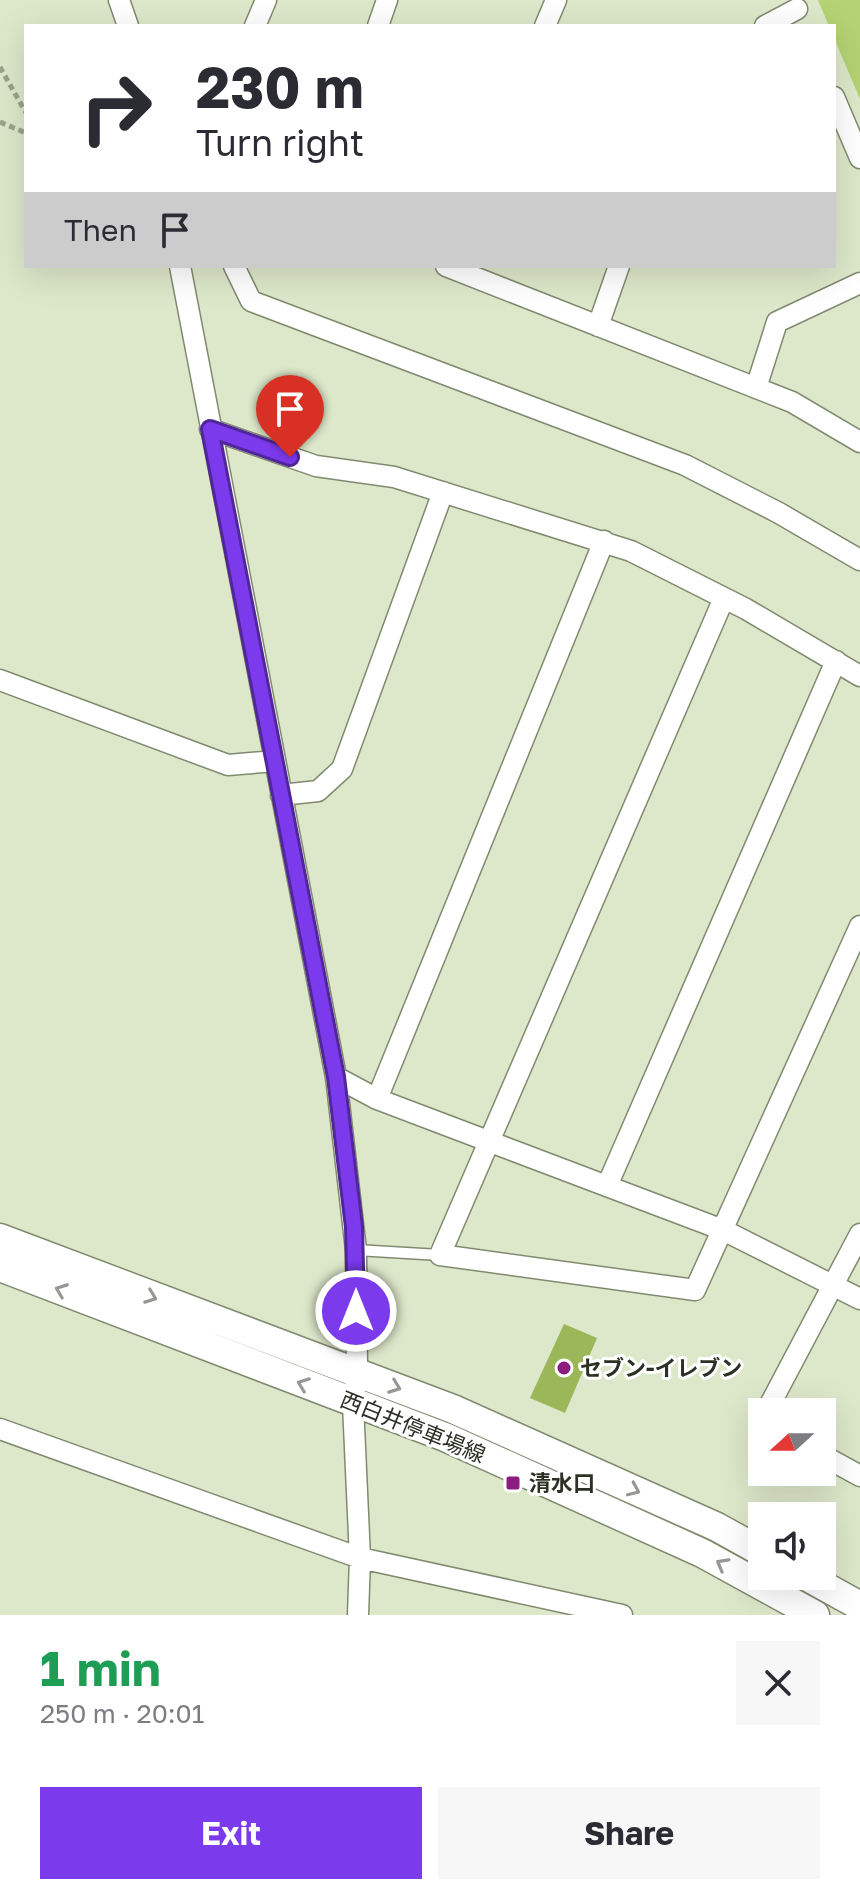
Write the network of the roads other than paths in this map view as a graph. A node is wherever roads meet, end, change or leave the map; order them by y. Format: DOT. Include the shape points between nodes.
graph roads {
  1 [pos="119,0"];
  2 [pos="266,0"];
  3 [pos="387,0"];
  4 [pos="556,0"];
  5 [pos="798,12"];
  6 [pos="127,24"];
  7 [pos="256,24"];
  8 [pos="379,24"];
  9 [pos="546,24"];
  10 [pos="770,24"];
  11 [pos="836,102"];
  12 [pos="860,158"];
  13 [pos="180,268"];
  14 [pos="235,268"];
  15 [pos="454,268"];
  16 [pos="618,268"];
  17 [pos="860,283"];
  18 [pos="598,326"];
  19 [pos="756,388"];
  20 [pos="210,429"];
  21 [pos="860,442"];
  22 [pos="443,492"];
  23 [pos="604,541"];
  24 [pos="860,560"];
  25 [pos="724,598"];
  26 [pos="836,661"];
  27 [pos="860,676"];
  28 [pos="0,680"];
  29 [pos="275,761"];
  30 [pos="281,795"];
  31 [pos="860,926"];
  32 [pos="336,1077"];
  33 [pos="377,1099"];
  34 [pos="489,1141"];
  35 [pos="607,1186"];
  36 [pos="723,1230"];
  37 [pos="860,1234"];
  38 [pos="0,1238"];
  39 [pos="356,1250"];
  40 [pos="440,1255"];
  41 [pos="0,1267"];
  42 [pos="833,1285"];
  43 [pos="860,1299"];
  44 [pos="357,1372"];
  45 [pos="773,1398"];
  46 [pos="353,1404"];
  47 [pos="0,1429"];
  48 [pos="836,1463"];
  49 [pos="860,1476"];
  50 [pos="748,1544"];
  51 [pos="360,1558"];
  52 [pos="831,1590"];
  53 [pos="860,1606"];
  54 [pos="358,1615"];
  55 [pos="622,1615"];
  56 [pos="815,1615"];
  1 -- 6 [label="street"];
  2 -- 7 [label="street"];
  3 -- 8 [label="street"];
  4 -- 9 [label="street"];
  5 -- 10 [label="street"];
  11 -- 12 [label="street"];
  13 -- 20 [label="street"];
  14 -- 24 [label="street" via="251,301 685,465"];
  15 -- 18 [label="street"];
  16 -- 18 [label="street"];
  17 -- 19 [label="street" via="777,322"];
  18 -- 19 [label="street"];
  19 -- 21 [label="street" via="792,402"];
  20 -- 22 [label="street" via="316,466 394,477"];
  20 -- 29 [label="street"];
  22 -- 23 [label="street"];
  22 -- 30 [label="street" via="342,769 318,791"];
  23 -- 25 [label="street"];
  23 -- 33 [label="street"];
  25 -- 26 [label="street"];
  25 -- 34 [label="street"];
  26 -- 27 [label="street"];
  26 -- 35 [label="street"];
  28 -- 29 [label="street" via="228,765"];
  29 -- 30 [label="street"];
  30 -- 32 [label="street"];
  31 -- 36 [label="street"];
  32 -- 33 [label="street"];
  32 -- 39 [label="street"];
  33 -- 34 [label="street"];
  34 -- 35 [label="street"];
  34 -- 40 [label="street"];
  35 -- 36 [label="street"];
  36 -- 40 [label="street" via="695,1290"];
  36 -- 42 [label="street"];
  37 -- 42 [label="street"];
  38 -- 44 [label="main road, 西白井停車場線, one-way"];
  39 -- 40 [label="lane"];
  39 -- 44 [label="street"];
  46 -- 41 [label="main road, 西白井停車場線, one-way"];
  42 -- 43 [label="street"];
  42 -- 45 [label="street"];
  44 -- 46 [label="street"];
  44 -- 50 [label="main road, 西白井停車場線, one-way" via="453,1409"];
  46 -- 51 [label="street"];
  56 -- 46 [label="main road, 西白井停車場線, one-way" via="702,1553 445,1437"];
  47 -- 51 [label="street"];
  48 -- 49 [label="street"];
  51 -- 54 [label="street"];
  51 -- 55 [label="street"];
  52 -- 53 [label="main road"];
}
